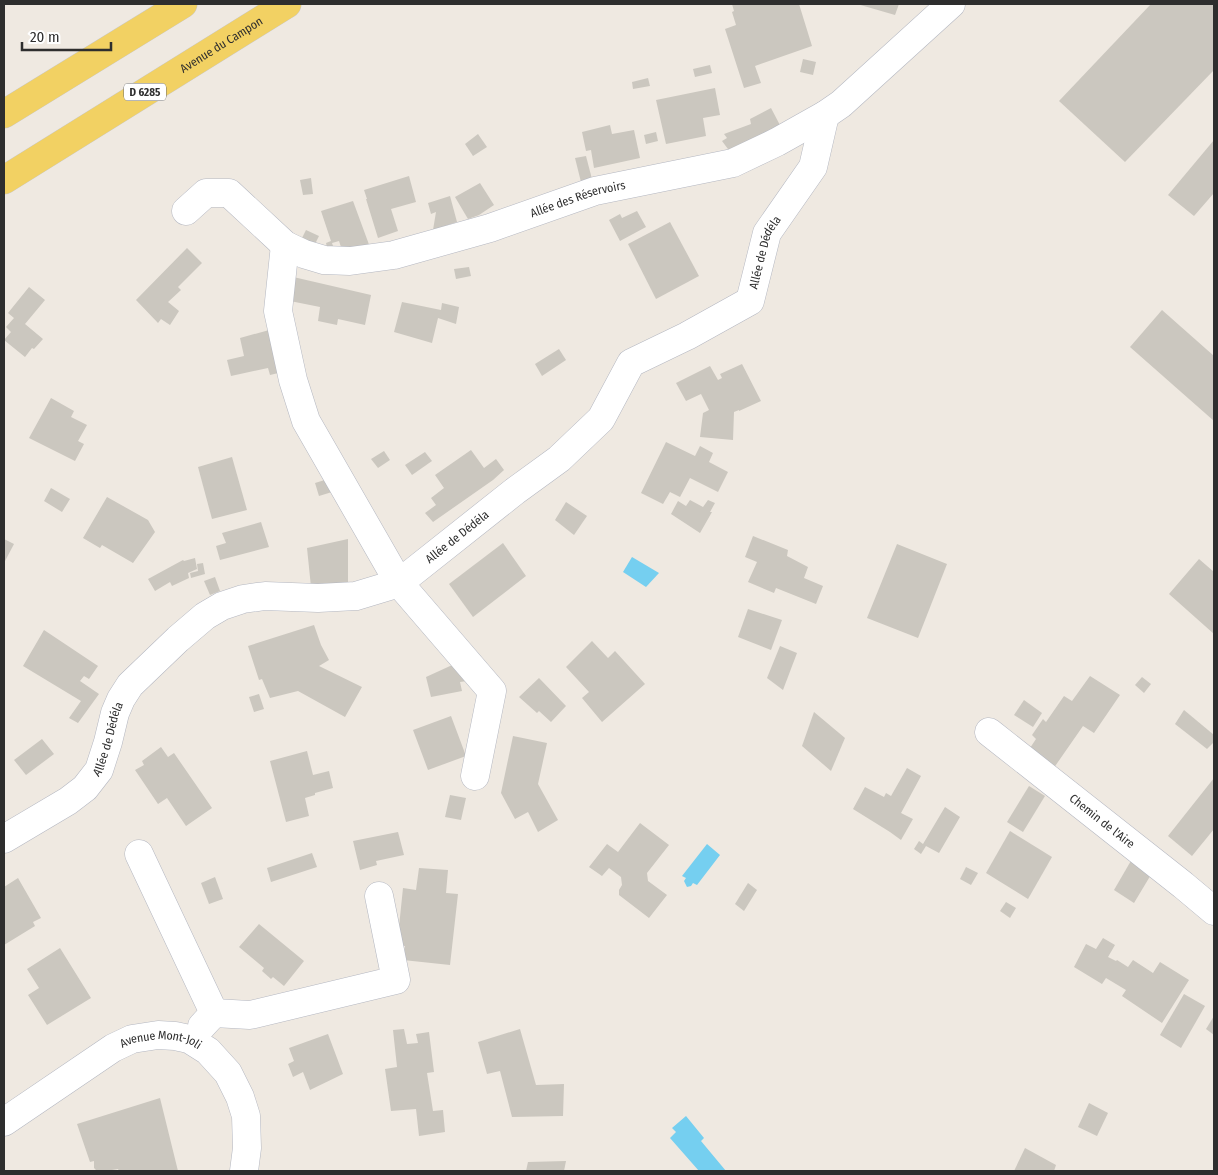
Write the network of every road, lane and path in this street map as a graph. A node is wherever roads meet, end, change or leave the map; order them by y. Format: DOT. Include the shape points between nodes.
graph roads {
  1 [pos="183,4"];
  2 [pos="287,4"];
  3 [pos="951,4"];
  4 [pos="4,114"];
  5 [pos="825,115"];
  6 [pos="4,180"];
  7 [pos="186,211"];
  8 [pos="285,245"];
  9 [pos="399,583"];
  10 [pos="989,732"];
  11 [pos="475,776"];
  12 [pos="4,839"];
  13 [pos="139,854"];
  14 [pos="379,896"];
  15 [pos="1214,911"];
  16 [pos="214,1013"];
  17 [pos="189,1039"];
  18 [pos="4,1122"];
  19 [pos="244,1171"];
  1 -- 4 [label="main road"];
  2 -- 6 [label="main road, Avenue du Campon / D 6285"];
  3 -- 5 [label="street, Allée des Réservoirs"];
  5 -- 8 [label="street, Allée des Réservoirs" via="733,163 595,191 490,228 394,255 350,261 324,260"];
  5 -- 9 [label="street, Allée de Dédéla" via="812,167 767,233 750,301 631,363 601,419 559,459"];
  7 -- 8 [label="street, Allée des Réservoirs" via="206,193 229,192"];
  8 -- 9 [label="street" via="278,311 306,421"];
  9 -- 11 [label="street" via="492,691"];
  9 -- 12 [label="street, Allée de Dédéla" via="356,596 242,599 205,616 130,685 115,713 99,770 85,788"];
  10 -- 15 [label="street, Chemin de l'Aire"];
  13 -- 16 [label="street"];
  14 -- 16 [label="street" via="396,980 250,1015"];
  16 -- 17 [label="street"];
  17 -- 18 [label="street, Avenue Mont-Joli" via="158,1035 132,1039 113,1048"];
  17 -- 19 [label="street, Avenue Mont-Joli" via="208,1051 228,1074 240,1097 246,1116"];
}
